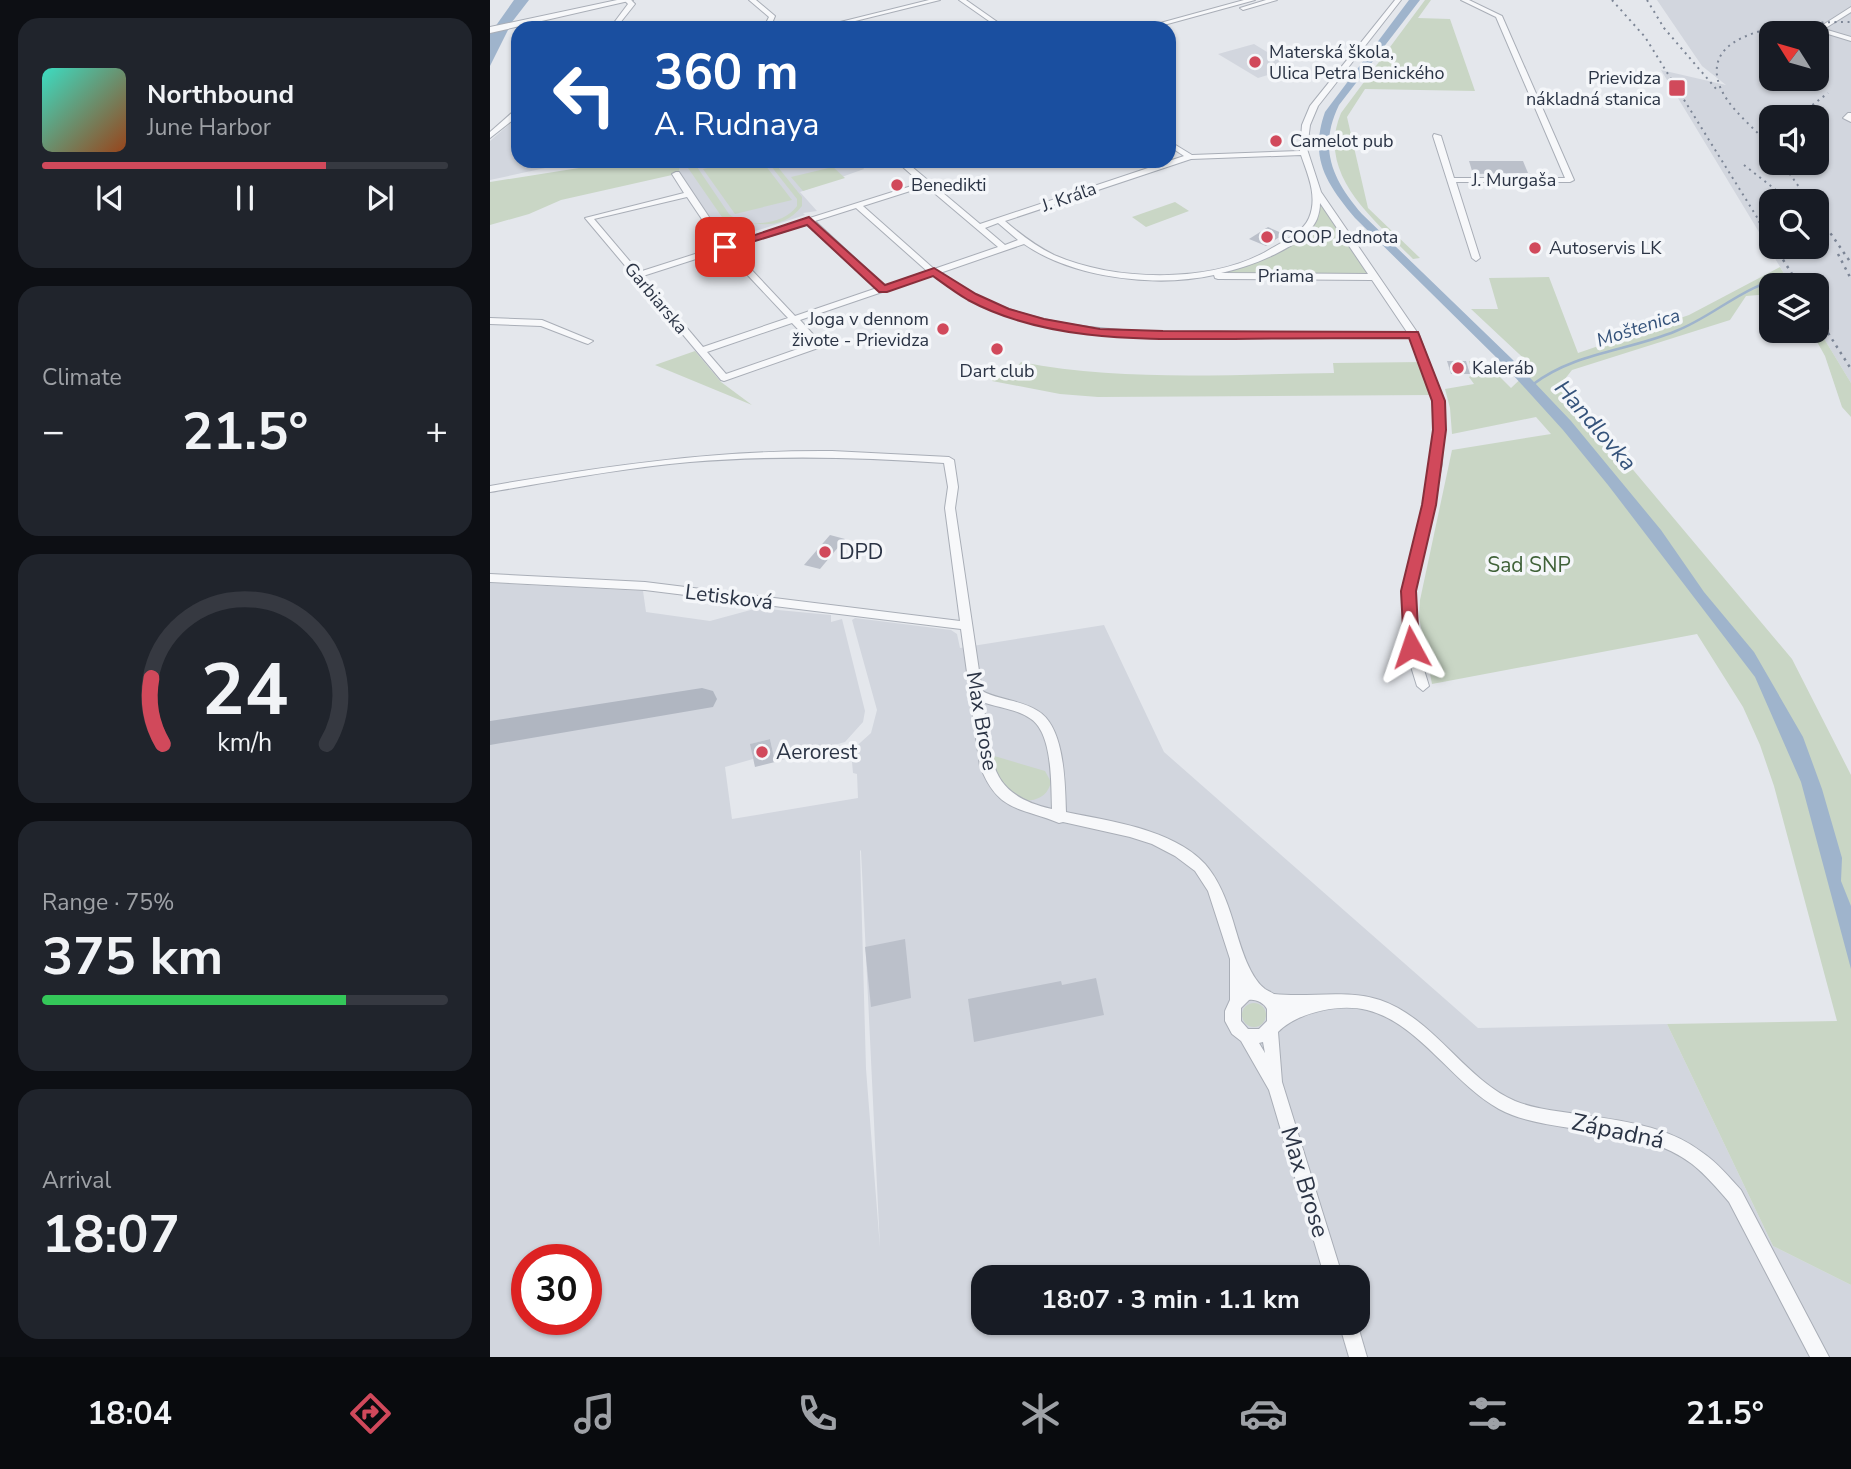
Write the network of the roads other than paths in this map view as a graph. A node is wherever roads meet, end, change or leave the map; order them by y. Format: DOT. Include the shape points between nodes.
graph roads {
  1 [pos="628,0"];
  2 [pos="937,0"];
  3 [pos="962,0"];
  4 [pos="1252,0"];
  5 [pos="1273,0"];
  6 [pos="1398,0"];
  7 [pos="1464,0"];
  8 [pos="756,1"];
  9 [pos="1851,9"];
  10 [pos="532,21"];
  11 [pos="619,21"];
  12 [pos="771,21"];
  13 [pos="848,21"];
  14 [pos="993,21"];
  15 [pos="1172,21"];
  16 [pos="511,26"];
  17 [pos="1176,26"];
  18 [pos="490,30"];
  19 [pos="1851,39"];
  20 [pos="511,119"];
  21 [pos="490,136"];
  22 [pos="1437,136"];
  23 [pos="1176,148"];
  24 [pos="1304,153"];
  25 [pos="1190,157"];
  26 [pos="1176,162"];
  27 [pos="908,168"];
  28 [pos="1157,168"];
  29 [pos="676,174"];
  30 [pos="1451,180"];
  31 [pos="925,184"];
  32 [pos="1317,192"];
  33 [pos="688,194"];
  34 [pos="857,205"];
  35 [pos="1313,219"];
  36 [pos="809,220"];
  37 [pos="999,220"];
  38 [pos="1337,220"];
  39 [pos="979,227"];
  40 [pos="1024,241"];
  41 [pos="725,247"];
  42 [pos="1004,248"];
  43 [pos="1476,258"];
  44 [pos="934,272"];
  45 [pos="636,275"];
  46 [pos="1196,276"];
  47 [pos="1375,277"];
  48 [pos="883,289"];
  49 [pos="794,320"];
  50 [pos="490,321"];
  51 [pos="1414,335"];
  52 [pos="587,341"];
  53 [pos="701,351"];
  54 [pos="490,489"];
  55 [pos="490,578"];
  56 [pos="967,626"];
  57 [pos="1423,686"];
  58 [pos="976,694"];
  59 [pos="1059,818"];
  60 [pos="1236,957"];
  61 [pos="1265,998"];
  62 [pos="1237,1000"];
  63 [pos="1336,1000"];
  64 [pos="1273,1028"];
  65 [pos="1246,1035"];
  66 [pos="1276,1087"];
  67 [pos="1330,1265"];
  68 [pos="1352,1335"];
  69 [pos="1359,1357"];
  70 [pos="1820,1357"];
  1 -- 10 [label="street"];
  1 -- 11 [label="street" via="632,4"];
  2 -- 13 [label="street"];
  3 -- 14 [label="street"];
  4 -- 15 [label="street"];
  5 -- 17 [label="street"];
  6 -- 24 [label="street" via="1314,106 1306,125"];
  7 -- 30 [label="street, J. Murgaša" via="1499,16 1570,180"];
  8 -- 12 [label="street" via="773,18"];
  9 -- 19 [label="street" via="1818,30"];
  16 -- 18 [label="street"];
  20 -- 21 [label="street"];
  22 -- 30 [label="street"];
  23 -- 25 [label="street"];
  24 -- 25 [label="street, J. Kráľa"];
  24 -- 32 [label="street"];
  25 -- 26 [label="street, J. Kráľa"];
  27 -- 31 [label="street"];
  28 -- 37 [label="street, J. Kráľa"];
  29 -- 33 [label="street"];
  30 -- 43 [label="street"];
  31 -- 34 [label="street"];
  31 -- 39 [label="street"];
  32 -- 35 [label="street"];
  32 -- 38 [label="street"];
  33 -- 41 [label="street"];
  33 -- 45 [label="street, Garbiarska" via="589,218"];
  34 -- 36 [label="street"];
  34 -- 44 [label="street"];
  35 -- 38 [label="street"];
  35 -- 46 [label="street" via="1268,255"];
  36 -- 41 [label="street"];
  36 -- 48 [label="street"];
  37 -- 39 [label="street"];
  37 -- 40 [label="street"];
  38 -- 47 [label="street"];
  39 -- 42 [label="street"];
  40 -- 42 [label="street"];
  40 -- 46 [label="street" via="1051,257 1084,268 1142,276"];
  41 -- 45 [label="street"];
  41 -- 49 [label="street"];
  42 -- 44 [label="street"];
  44 -- 48 [label="street"];
  44 -- 51 [label="street" via="1004,311 1100,332"];
  45 -- 53 [label="street, Garbiarska"];
  46 -- 47 [label="street, Priama"];
  47 -- 51 [label="street"];
  48 -- 49 [label="street"];
  49 -- 53 [label="street"];
  49 -- 53 [label="street, Garbiarska" via="818,345 723,378"];
  50 -- 52 [label="street" via="542,323"];
  51 -- 57 [label="street" via="1439,401 1440,430 1408,604 1411,647"];
  54 -- 56 [label="street, Max Brose" via="714,457 838,453 949,460 950,508"];
  55 -- 56 [label="street, Letisková" via="645,586"];
  56 -- 58 [label="street, Max Brose"];
  58 -- 59 [label="street, Max Brose" via="990,778 1007,798"];
  58 -- 59 [label="street" via="1031,712 1048,727 1058,780"];
  59 -- 60 [label="street, Max Brose" via="1152,838 1188,855 1204,870 1215,891"];
  60 -- 61 [label="street, Max Brose"];
  60 -- 62 [label="street, Max Brose"];
  61 -- 62 [label="street" via="1248,995"];
  61 -- 63 [label="street, Západná"];
  61 -- 64 [label="street, Max Brose" via="1277,1013"];
  62 -- 65 [label="street, Max Brose" via="1231,1010 1232,1021"];
  63 -- 64 [label="street, Západná" via="1296,1013"];
  63 -- 70 [label="street, Západná" via="1381,1007 1406,1022 1502,1103 1542,1116 1641,1132 1669,1140 1703,1160 1735,1196"];
  64 -- 65 [label="street" via="1259,1036"];
  64 -- 66 [label="street, Max Brose"];
  65 -- 66 [label="street, Max Brose"];
  66 -- 67 [label="street, Max Brose"];
  68 -- 69 [label="street"];
}
